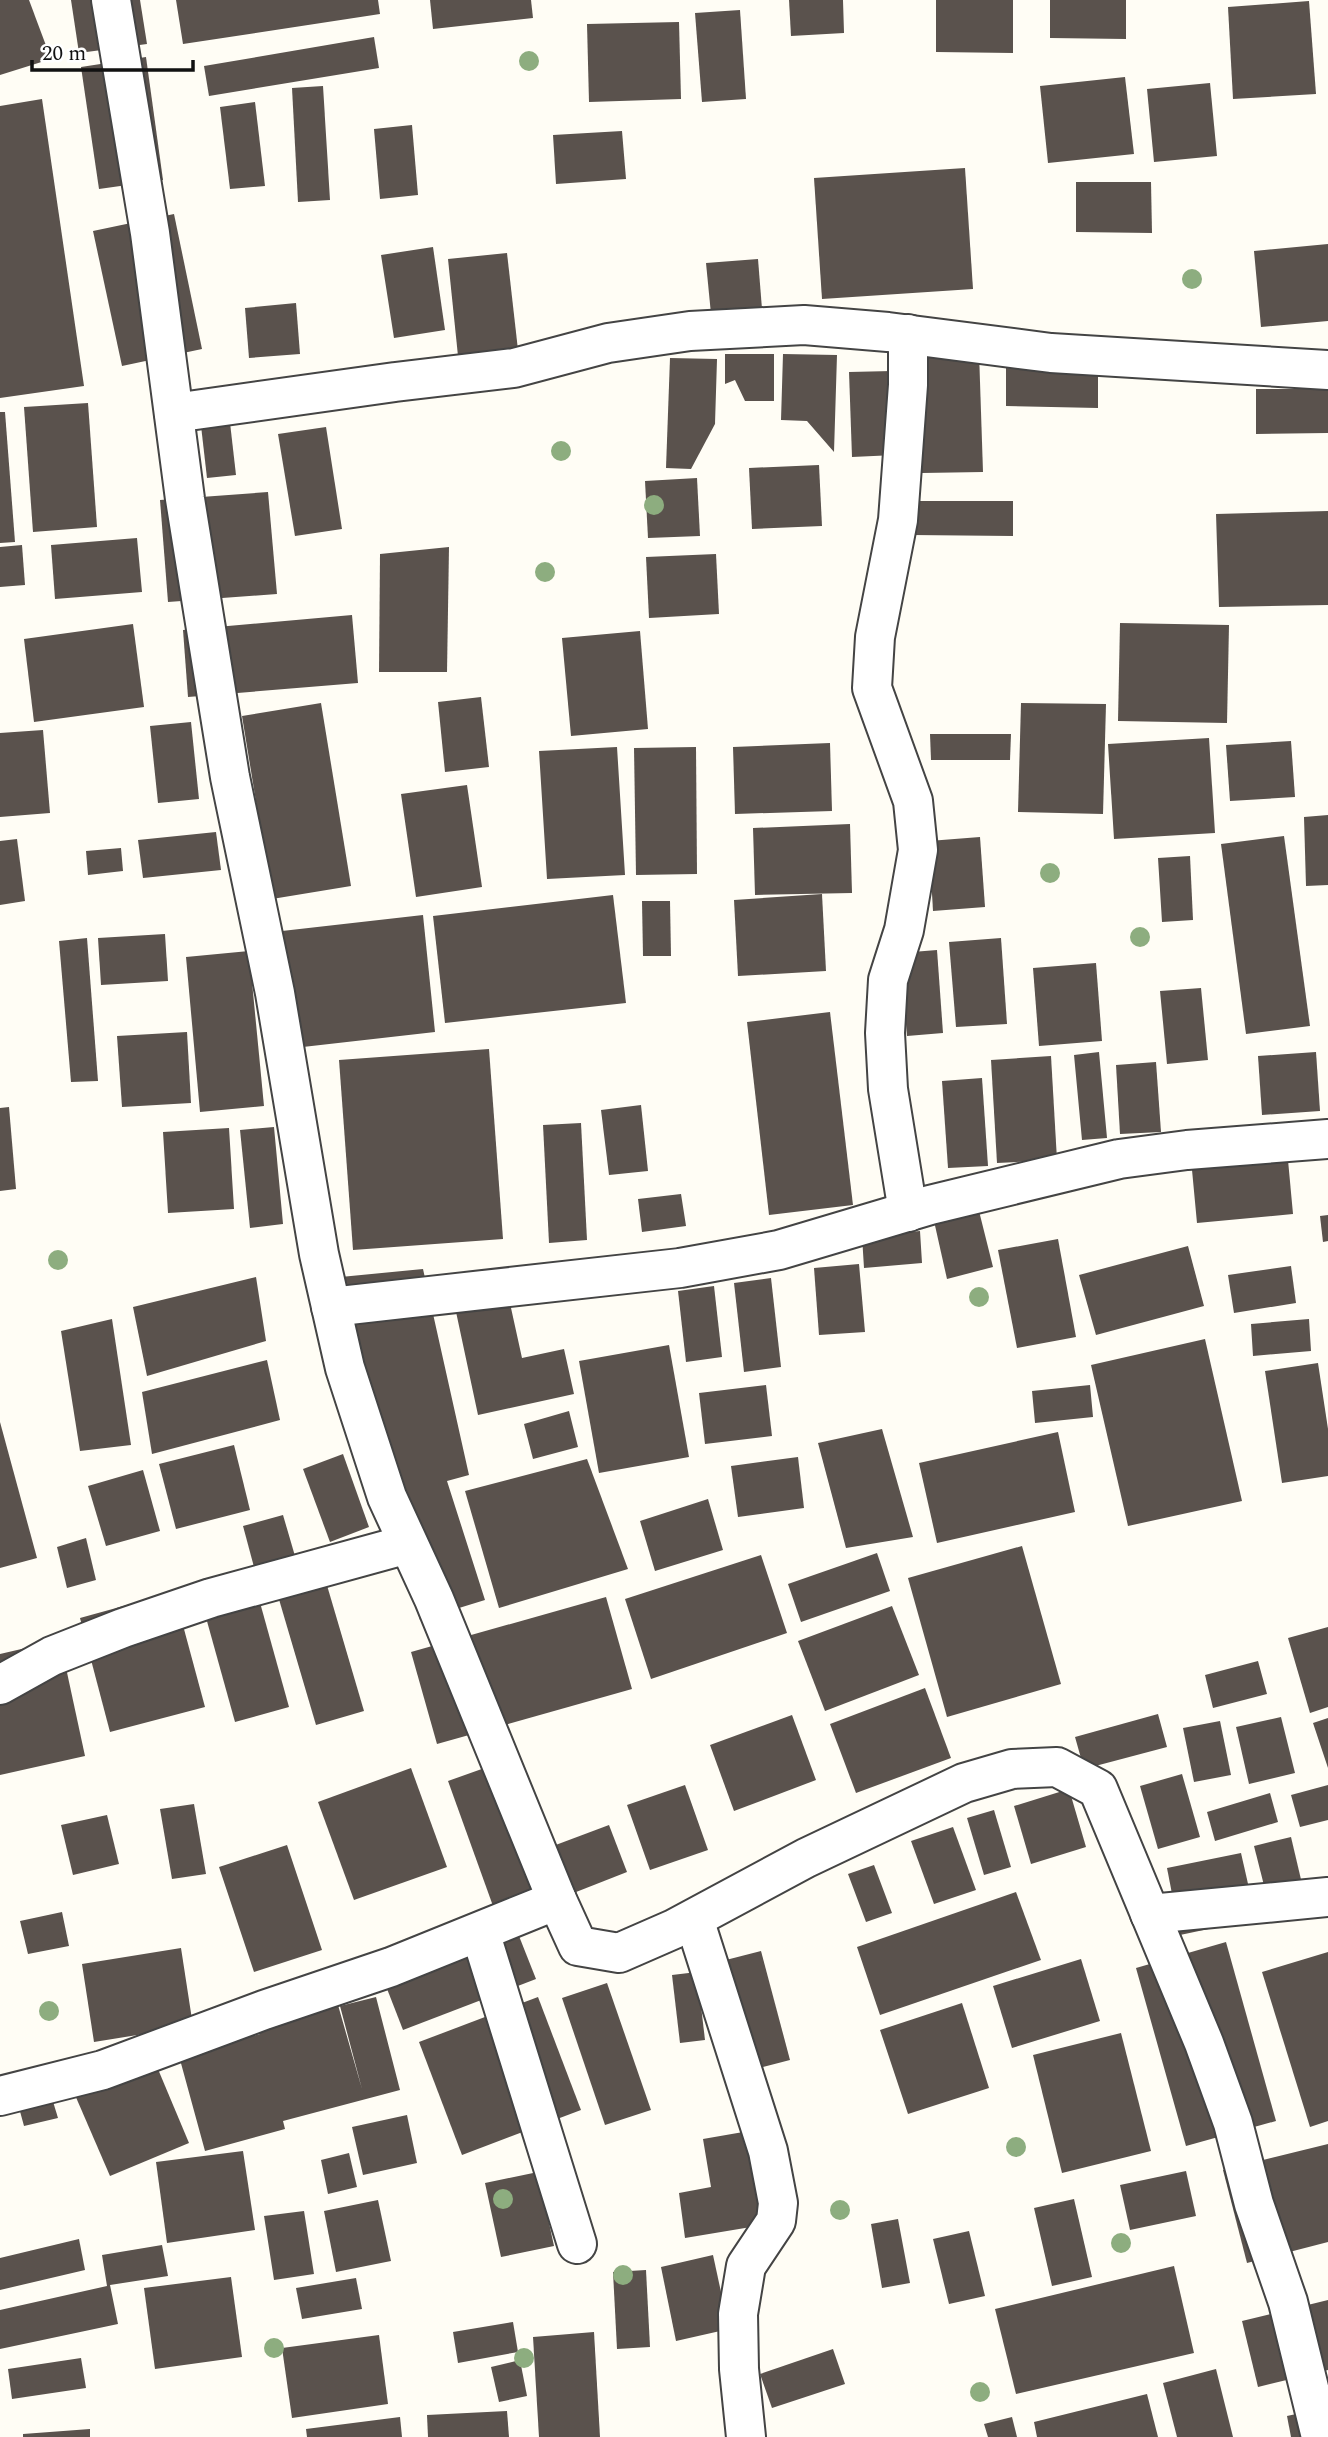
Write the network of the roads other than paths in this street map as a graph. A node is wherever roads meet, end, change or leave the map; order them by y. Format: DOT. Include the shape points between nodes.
graph roads {
  1 [pos="111,0"];
  2 [pos="908,334"];
  3 [pos="1328,370"];
  4 [pos="174,413"];
  5 [pos="1328,1139"];
  6 [pos="908,1212"];
  7 [pos="331,1307"];
  8 [pos="408,1544"];
  9 [pos="0,1685"];
  10 [pos="1328,1897"];
  11 [pos="557,1900"];
  12 [pos="1150,1914"];
  13 [pos="694,1919"];
  14 [pos="480,1932"];
  15 [pos="0,2096"];
  16 [pos="578,2244"];
  17 [pos="746,2437"];
  18 [pos="1321,2437"];
  1 -- 4 [label="street"];
  2 -- 3 [label="street" via="1051,353"];
  2 -- 4 [label="street" via="804,325 690,331 608,343 514,368"];
  2 -- 6 [label="street" via="898,520 875,637 872,688 913,802 918,850 904,930 888,980 885,1032 888,1089"];
  4 -- 7 [label="street" via="230,777 275,993"];
  5 -- 6 [label="street" via="1119,1159"];
  6 -- 7 [label="street" via="779,1250 680,1268"];
  7 -- 8 [label="street" via="345,1368 387,1497"];
  8 -- 9 [label="street" via="211,1598 123,1628 52,1656"];
  8 -- 11 [label="street"];
  10 -- 12 [label="street"];
  11 -- 13 [label="street" via="578,1946 619,1953"];
  11 -- 14 [label="street"];
  12 -- 13 [label="street" via="1098,1789 1057,1767 1013,1769 964,1783 806,1858"];
  12 -- 18 [label="street" via="1233,2123 1254,2204 1288,2302"];
  13 -- 17 [label="street" via="768,2151 778,2203 776,2221 746,2266 738,2314"];
  14 -- 15 [label="street" via="103,2070"];
  14 -- 16 [label="street"];
}
